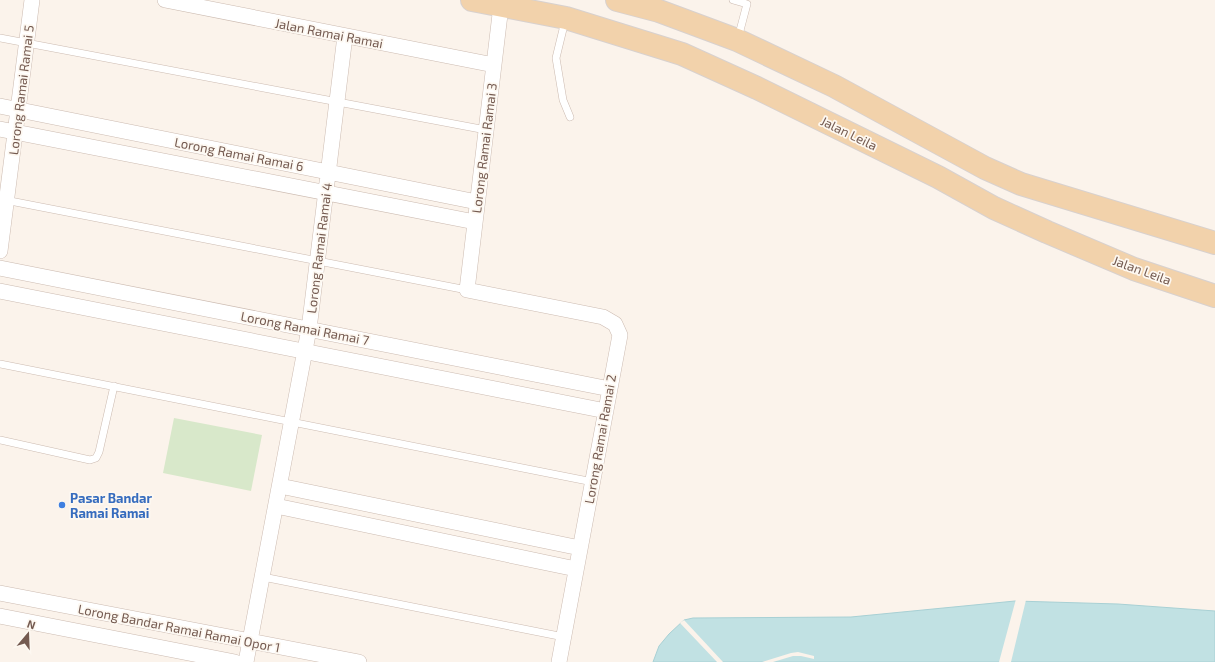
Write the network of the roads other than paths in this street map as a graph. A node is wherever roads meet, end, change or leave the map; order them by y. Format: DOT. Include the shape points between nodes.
graph roads {
  1 [pos="32,0"];
  2 [pos="165,0"];
  3 [pos="472,0"];
  4 [pos="617,0"];
  5 [pos="733,0"];
  6 [pos="749,2"];
  7 [pos="501,6"];
  8 [pos="566,18"];
  9 [pos="345,36"];
  10 [pos="0,38"];
  11 [pos="737,40"];
  12 [pos="27,43"];
  13 [pos="494,65"];
  14 [pos="337,102"];
  15 [pos="0,106"];
  16 [pos="18,109"];
  17 [pos="570,116"];
  18 [pos="0,129"];
  19 [pos="486,130"];
  20 [pos="15,132"];
  21 [pos="329,172"];
  22 [pos="326,192"];
  23 [pos="3,199"];
  24 [pos="477,202"];
  25 [pos="475,222"];
  26 [pos="1215,243"];
  27 [pos="0,251"];
  28 [pos="318,261"];
  29 [pos="0,268"];
  30 [pos="467,290"];
  31 [pos="0,291"];
  32 [pos="1215,296"];
  33 [pos="309,329"];
  34 [pos="306,351"];
  35 [pos="0,364"];
  36 [pos="114,386"];
  37 [pos="610,389"];
  38 [pos="606,411"];
  39 [pos="292,422"];
  40 [pos="0,440"];
  41 [pos="593,482"];
  42 [pos="280,486"];
  43 [pos="276,506"];
  44 [pos="580,548"];
  45 [pos="576,569"];
  46 [pos="263,577"];
  47 [pos="0,593"];
  48 [pos="0,616"];
  49 [pos="564,637"];
  50 [pos="250,641"];
  51 [pos="235,662"];
  52 [pos="246,662"];
  53 [pos="359,662"];
  54 [pos="559,662"];
  1 -- 12 [label="street, Lorong Ramai Ramai 5"];
  2 -- 9 [label="street, Jalan Ramai Ramai"];
  3 -- 7 [label="main road, Jalan Leila"];
  4 -- 11 [label="main road" via="659,11"];
  5 -- 6 [label="lane"];
  6 -- 11 [label="lane"];
  7 -- 8 [label="main road, Jalan Leila"];
  7 -- 13 [label="street, Lorong Ramai Ramai 3"];
  8 -- 17 [label="lane" via="556,58 563,100"];
  8 -- 32 [label="main road, Jalan Leila" via="682,54 938,177 994,208 1134,269"];
  9 -- 13 [label="street, Jalan Ramai Ramai"];
  9 -- 14 [label="street, Lorong Ramai Ramai 4"];
  10 -- 12 [label="lane"];
  11 -- 26 [label="main road" via="834,86 985,168 1021,184"];
  12 -- 14 [label="lane"];
  12 -- 16 [label="street, Lorong Ramai Ramai 5"];
  13 -- 19 [label="street, Lorong Ramai Ramai 3"];
  14 -- 19 [label="lane"];
  14 -- 21 [label="street, Lorong Ramai Ramai 4"];
  15 -- 16 [label="street, Lorong Ramai Ramai 6"];
  16 -- 20 [label="street, Lorong Ramai Ramai 5"];
  16 -- 21 [label="street, Lorong Ramai Ramai 6"];
  18 -- 20 [label="street, Lorong Ramai Ramai 6"];
  19 -- 24 [label="street, Lorong Ramai Ramai 3"];
  20 -- 22 [label="street, Lorong Ramai Ramai 6"];
  20 -- 23 [label="street, Lorong Ramai Ramai 5"];
  21 -- 22 [label="street, Lorong Ramai Ramai 4"];
  21 -- 24 [label="street, Lorong Ramai Ramai 6"];
  22 -- 25 [label="street, Lorong Ramai Ramai 6"];
  22 -- 28 [label="street, Lorong Ramai Ramai 4"];
  23 -- 27 [label="street, Lorong Ramai Ramai 5"];
  23 -- 28 [label="lane"];
  24 -- 25 [label="street, Lorong Ramai Ramai 3"];
  25 -- 30 [label="street, Lorong Ramai Ramai 3"];
  28 -- 30 [label="lane"];
  28 -- 33 [label="street, Lorong Ramai Ramai 4"];
  29 -- 33 [label="street, Lorong Ramai Ramai 7"];
  30 -- 37 [label="street, Lorong Ramai Ramai 2" via="604,317 615,324 620,335"];
  31 -- 34 [label="street, Lorong Ramai Ramai 7"];
  33 -- 34 [label="street, Lorong Ramai Ramai 4"];
  33 -- 37 [label="street, Lorong Ramai Ramai 7"];
  34 -- 38 [label="street, Lorong Ramai Ramai 7"];
  34 -- 39 [label="street, Lorong Ramai Ramai 4"];
  35 -- 36 [label="lane"];
  36 -- 39 [label="lane"];
  36 -- 40 [label="lane" via="96,458 90,460"];
  37 -- 38 [label="street, Lorong Ramai Ramai 2"];
  38 -- 41 [label="street, Lorong Ramai Ramai 2"];
  39 -- 41 [label="lane"];
  39 -- 42 [label="street, Lorong Ramai Ramai 4"];
  41 -- 44 [label="street, Lorong Ramai Ramai 2"];
  42 -- 43 [label="street, Lorong Ramai Ramai 4"];
  42 -- 44 [label="street"];
  43 -- 45 [label="street"];
  43 -- 46 [label="street, Lorong Ramai Ramai 4"];
  44 -- 45 [label="street, Lorong Ramai Ramai 2"];
  45 -- 49 [label="street, Lorong Ramai Ramai 2"];
  46 -- 49 [label="lane"];
  46 -- 50 [label="street, Lorong Ramai Ramai 4"];
  47 -- 50 [label="street, Lorong Bandar Ramai Ramai Opor 1"];
  48 -- 51 [label="street, Lorong Bandar Ramai Ramai Opor 1"];
  49 -- 54 [label="street, Lorong Ramai Ramai 2"];
  50 -- 52 [label="street, Lorong Ramai Ramai 4"];
  50 -- 53 [label="street, Lorong Bandar Ramai Ramai Opor 1"];
}
